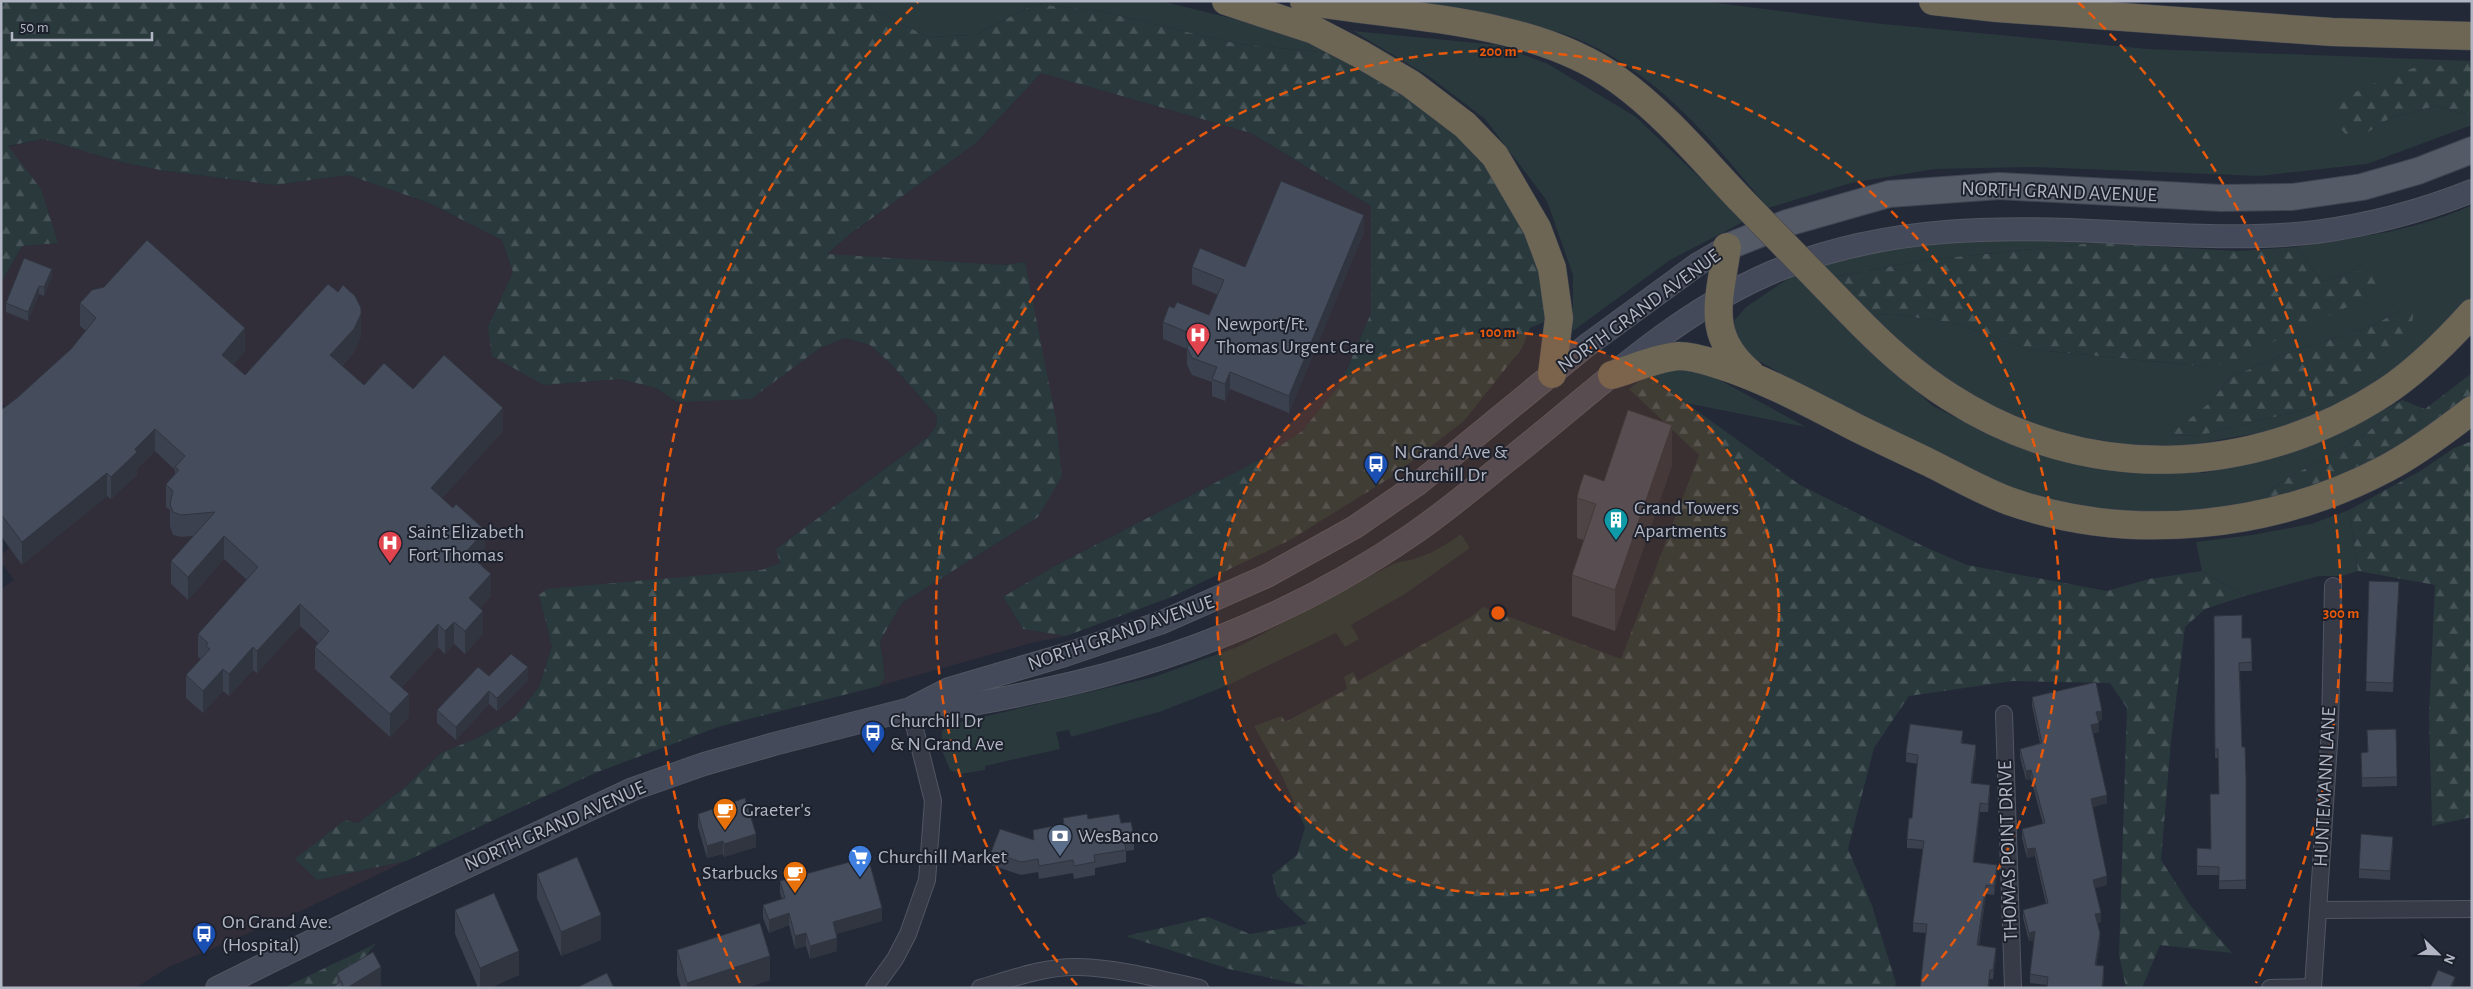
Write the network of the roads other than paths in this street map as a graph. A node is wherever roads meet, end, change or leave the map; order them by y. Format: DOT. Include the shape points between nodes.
graph roads {
  1 [pos="1226,1"];
  2 [pos="1304,1"];
  3 [pos="1933,1"];
  4 [pos="2472,36"];
  5 [pos="2472,150"];
  6 [pos="2472,190"];
  7 [pos="1728,247"];
  8 [pos="1720,297"];
  9 [pos="2472,313"];
  10 [pos="1552,374"];
  11 [pos="1612,375"];
  12 [pos="1752,376"];
  13 [pos="2472,410"];
  14 [pos="2333,586"];
  15 [pos="910,710"];
  16 [pos="2004,714"];
  17 [pos="2472,909"];
  18 [pos="2318,910"];
  19 [pos="217,988"];
  20 [pos="874,988"];
  21 [pos="980,988"];
  22 [pos="1200,988"];
  23 [pos="2013,988"];
  24 [pos="2270,988"];
  25 [pos="2313,988"];
  1 -- 10 [label="highway" via="1314,30 1362,55 1411,84 1465,124 1496,156 1537,228 1552,268 1559,318"];
  2 -- 9 [label="highway, bridge" via="1452,22 1511,34 1576,55 1616,78 1648,103 1882,345 1912,370 1981,415 2022,434 2060,446 2130,459 2163,460 2237,454 2264,447 2347,414 2407,376"];
  3 -- 4 [label="highway" via="2322,32"];
  5 -- 7 [label="main road, NORTH GRAND AVENUE" via="2418,171 2362,186 2292,198 2221,198 1999,186 1889,194 1787,223"];
  6 -- 8 [label="main road, NORTH GRAND AVENUE" via="2438,205 2392,218 2317,232 2251,236 2010,229 1910,234 1833,251 1785,267"];
  7 -- 8 [label="highway"];
  7 -- 10 [label="main road, NORTH GRAND AVENUE" via="1698,264"];
  8 -- 11 [label="main road, NORTH GRAND AVENUE" via="1692,314"];
  8 -- 12 [label="highway" via="1721,337 1735,361"];
  10 -- 15 [label="main road, NORTH GRAND AVENUE" via="1419,483 1356,527 1267,576 1160,623 949,689"];
  11 -- 12 [label="highway" via="1667,357 1682,356"];
  11 -- 15 [label="main road, NORTH GRAND AVENUE" via="1414,533 1319,591 1261,620 1172,656 1108,676 951,709"];
  12 -- 13 [label="highway" via="2008,500 2056,514 2162,525 2217,522 2289,507 2341,488 2387,468 2437,437"];
  14 -- 18 [label="street, HUNTEMANN LANE" via="2330,728"];
  15 -- 19 [label="main road, NORTH GRAND AVENUE" via="774,744 633,789"];
  15 -- 20 [label="street" via="933,801 928,880 908,934"];
  16 -- 23 [label="street, THOMAS POINT DRIVE"];
  17 -- 18 [label="street"];
  18 -- 25 [label="street, HUNTEMANN LANE"];
  21 -- 22 [label="street" via="1038,972 1076,967 1145,976"];
  24 -- 25 [label="street"];
}
